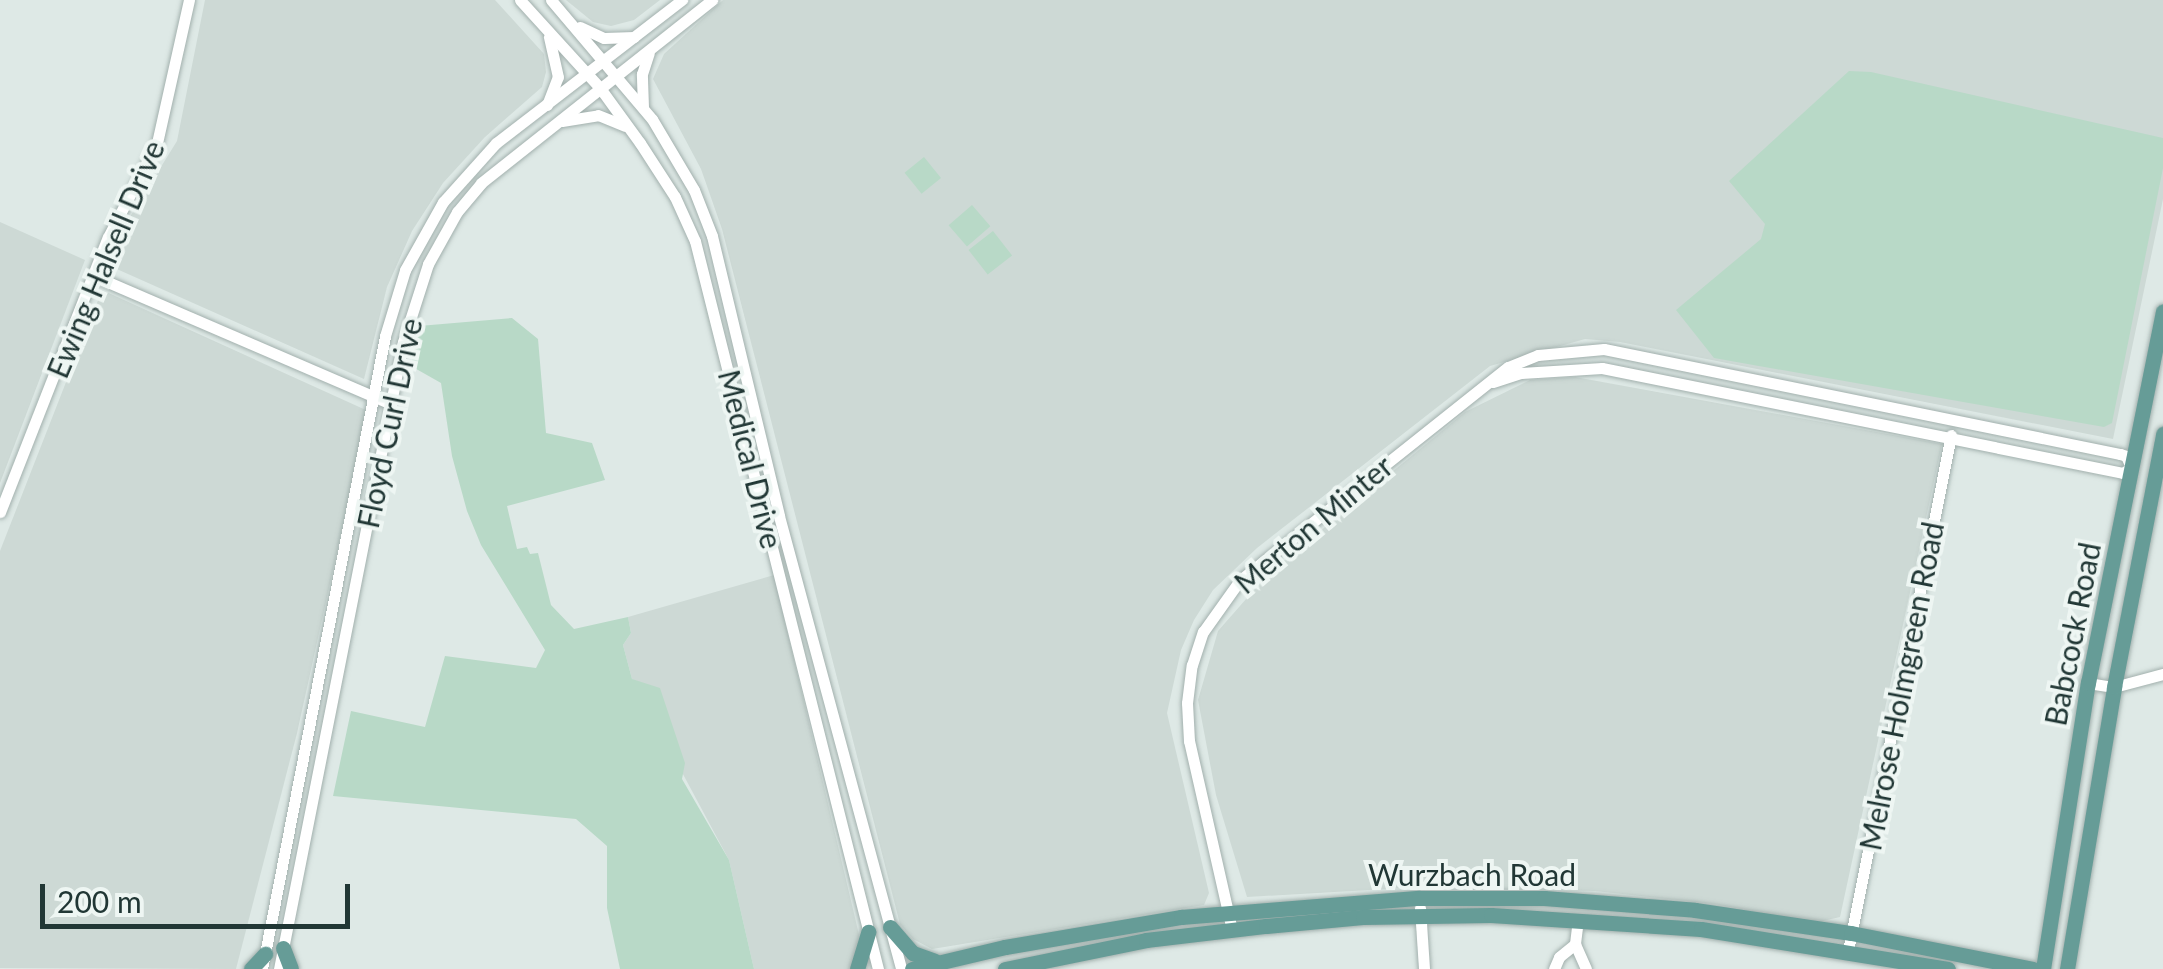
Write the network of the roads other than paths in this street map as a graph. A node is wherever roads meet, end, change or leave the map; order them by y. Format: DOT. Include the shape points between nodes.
graph roads {
  1 [pos="189,0"];
  2 [pos="520,0"];
  3 [pos="551,0"];
  4 [pos="682,0"];
  5 [pos="712,0"];
  6 [pos="575,25"];
  7 [pos="546,29"];
  8 [pos="638,36"];
  9 [pos="650,50"];
  10 [pos="606,61"];
  11 [pos="588,74"];
  12 [pos="617,74"];
  13 [pos="600,88"];
  14 [pos="643,108"];
  15 [pos="544,110"];
  16 [pos="556,123"];
  17 [pos="629,128"];
  18 [pos="405,270"];
  19 [pos="94,276"];
  20 [pos="422,278"];
  21 [pos="2163,311"];
  22 [pos="742,352"];
  23 [pos="724,356"];
  24 [pos="2159,356"];
  25 [pos="1484,385"];
  26 [pos="374,397"];
  27 [pos="391,404"];
  28 [pos="1954,421"];
  29 [pos="2163,434"];
  30 [pos="1950,438"];
  31 [pos="2132,466"];
  32 [pos="0,512"];
  33 [pos="2163,674"];
  34 [pos="2088,683"];
  35 [pos="2114,687"];
  36 [pos="1419,898"];
  37 [pos="1228,912"];
  38 [pos="1421,916"];
  39 [pos="1578,919"];
  40 [pos="890,928"];
  41 [pos="1232,930"];
  42 [pos="868,932"];
  43 [pos="1851,933"];
  44 [pos="1575,944"];
  45 [pos="283,948"];
  46 [pos="1848,951"];
  47 [pos="264,961"];
  48 [pos="939,962"];
  49 [pos="251,969"];
  50 [pos="279,969"];
  51 [pos="291,969"];
  52 [pos="857,969"];
  53 [pos="878,969"];
  54 [pos="900,969"];
  55 [pos="912,969"];
  56 [pos="1006,969"];
  57 [pos="1424,969"];
  58 [pos="1554,969"];
  59 [pos="1586,969"];
  60 [pos="1948,969"];
  61 [pos="2032,969"];
  62 [pos="2043,969"];
  63 [pos="2067,969"];
  1 -- 19 [label="street, Ewing Halsell Drive" via="157,143"];
  2 -- 7 [label="street, Medical Drive"];
  3 -- 6 [label="street, Medical Drive"];
  4 -- 8 [label="street, Floyd Curl Drive"];
  5 -- 9 [label="street, Floyd Curl Drive"];
  6 -- 8 [label="street" via="604,38"];
  6 -- 10 [label="street, Medical Drive"];
  7 -- 11 [label="street, Medical Drive"];
  7 -- 15 [label="street" via="558,77"];
  8 -- 10 [label="street, Floyd Curl Drive"];
  9 -- 12 [label="street, Floyd Curl Drive"];
  9 -- 14 [label="street" via="642,74"];
  10 -- 11 [label="street, Floyd Curl Drive"];
  10 -- 12 [label="street, Medical Drive"];
  11 -- 13 [label="street, Medical Drive"];
  11 -- 15 [label="street, Floyd Curl Drive"];
  12 -- 13 [label="street, Floyd Curl Drive"];
  12 -- 14 [label="street, Medical Drive"];
  13 -- 16 [label="street, Floyd Curl Drive"];
  13 -- 17 [label="street, Medical Drive"];
  14 -- 22 [label="street, Medical Drive" via="694,190"];
  15 -- 18 [label="street, Floyd Curl Drive" via="468,172"];
  16 -- 17 [label="street" via="598,115"];
  16 -- 20 [label="street, Floyd Curl Drive" via="481,183 457,212"];
  17 -- 23 [label="street, Medical Drive" via="685,216"];
  18 -- 20 [label="street"];
  18 -- 26 [label="street, Floyd Curl Drive"];
  19 -- 26 [label="street"];
  19 -- 32 [label="street, Ewing Halsell Drive"];
  20 -- 27 [label="street, Floyd Curl Drive"];
  21 -- 24 [label="main road, Babcock Road"];
  22 -- 23 [label="street"];
  22 -- 40 [label="street, Medical Drive"];
  23 -- 42 [label="street, Medical Drive"];
  24 -- 31 [label="main road, Babcock Road"];
  25 -- 28 [label="street, Merton Minter" via="1538,355 1604,349"];
  25 -- 30 [label="street, Merton Minter" via="1521,373 1602,368"];
  25 -- 37 [label="street, Merton Minter" via="1240,580 1203,632 1187,703 1189,741"];
  26 -- 27 [label="street"];
  26 -- 47 [label="street, Floyd Curl Drive"];
  27 -- 45 [label="street, Floyd Curl Drive"];
  28 -- 30 [label="street, Melrose Holmgreen Road"];
  28 -- 31 [label="street, Merton Minter" via="2120,454"];
  29 -- 35 [label="main road, Babcock Road"];
  30 -- 31 [label="street, Merton Minter" via="2123,473"];
  30 -- 43 [label="street, Melrose Holmgreen Road"];
  31 -- 34 [label="main road, Babcock Road"];
  33 -- 35 [label="street"];
  34 -- 35 [label="street"];
  34 -- 62 [label="main road, Babcock Road"];
  35 -- 63 [label="main road, Babcock Road"];
  36 -- 37 [label="main road, Wurzbach Road"];
  36 -- 38 [label="street"];
  36 -- 43 [label="main road, Wurzbach Road" via="1621,903"];
  37 -- 41 [label="street, Merton Minter"];
  37 -- 48 [label="main road, Wurzbach Road"];
  38 -- 39 [label="main road, Wurzbach Road"];
  38 -- 41 [label="main road, Wurzbach Road"];
  38 -- 57 [label="street"];
  39 -- 44 [label="street"];
  39 -- 46 [label="main road, Wurzbach Road"];
  40 -- 48 [label="main road" via="912,952"];
  40 -- 54 [label="street, Medical Drive"];
  41 -- 56 [label="main road, Wurzbach Road"];
  42 -- 52 [label="main road"];
  42 -- 53 [label="street, Medical Drive"];
  43 -- 46 [label="street, Melrose Holmgreen Road"];
  43 -- 61 [label="main road, Wurzbach Road"];
  44 -- 58 [label="street"];
  44 -- 59 [label="street"];
  45 -- 50 [label="street, Floyd Curl Drive"];
  45 -- 51 [label="main road"];
  46 -- 60 [label="main road, Wurzbach Road"];
  47 -- 49 [label="main road"];
  48 -- 55 [label="main road, Wurzbach Road"];
}
